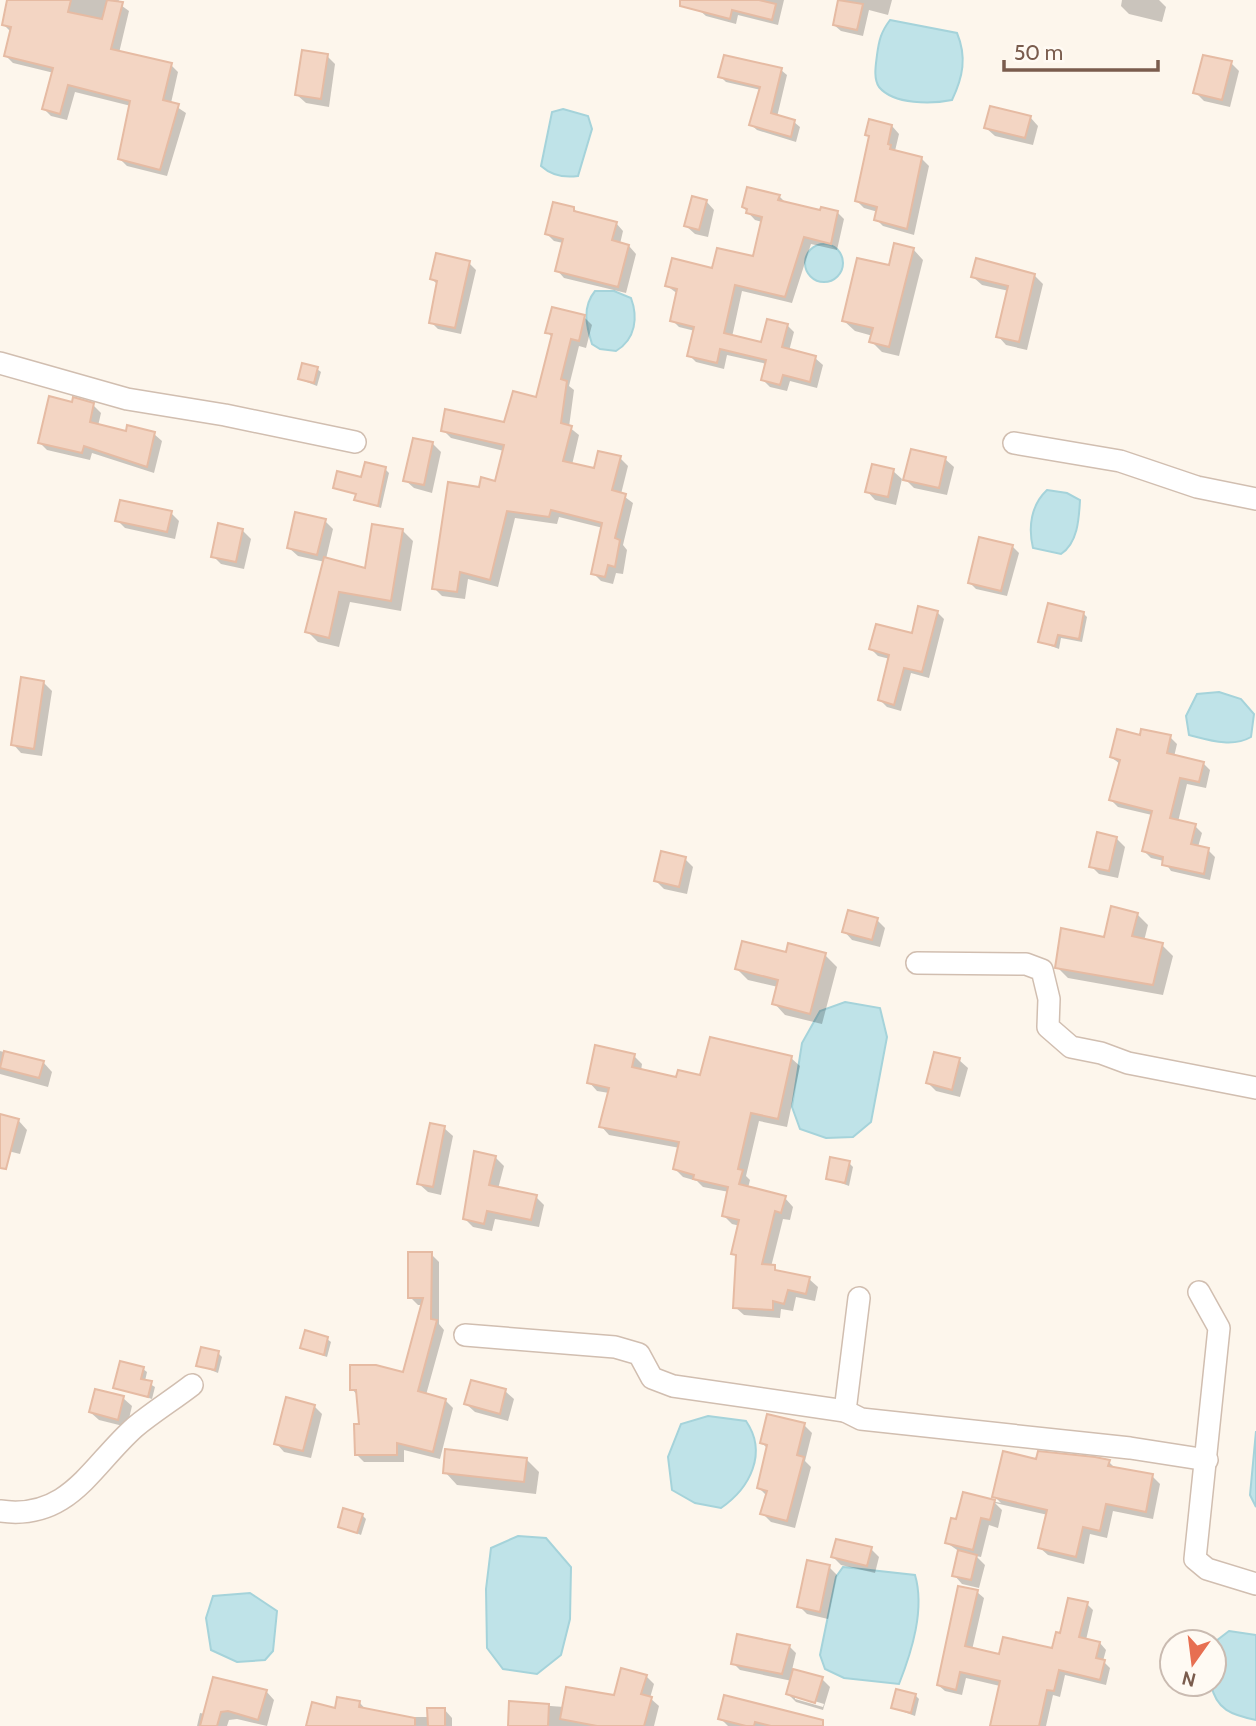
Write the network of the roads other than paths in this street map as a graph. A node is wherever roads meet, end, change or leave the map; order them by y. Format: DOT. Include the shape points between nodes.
graph roads {
  1 [pos="0,363"];
  2 [pos="355,442"];
  3 [pos="1014,443"];
  4 [pos="1256,499"];
  5 [pos="917,963"];
  6 [pos="1256,1088"];
  7 [pos="1199,1292"];
  8 [pos="859,1298"];
  9 [pos="465,1335"];
  10 [pos="192,1385"];
  11 [pos="845,1411"];
  12 [pos="1207,1461"];
  13 [pos="0,1511"];
  14 [pos="1256,1584"];
  1 -- 2 [label="street" via="127,399"];
  3 -- 4 [label="street" via="1120,461 1197,487"];
  5 -- 6 [label="street" via="1026,964 1042,970 1049,999 1048,1027 1071,1047"];
  7 -- 12 [label="street" via="1219,1328"];
  8 -- 11 [label="street"];
  9 -- 11 [label="street" via="615,1347 639,1354 652,1378 673,1386"];
  10 -- 13 [label="street" via="135,1427 69,1497 50,1507 17,1514"];
  11 -- 12 [label="street" via="861,1419 1130,1448"];
  12 -- 14 [label="street" via="1195,1559 1208,1569"];
}
